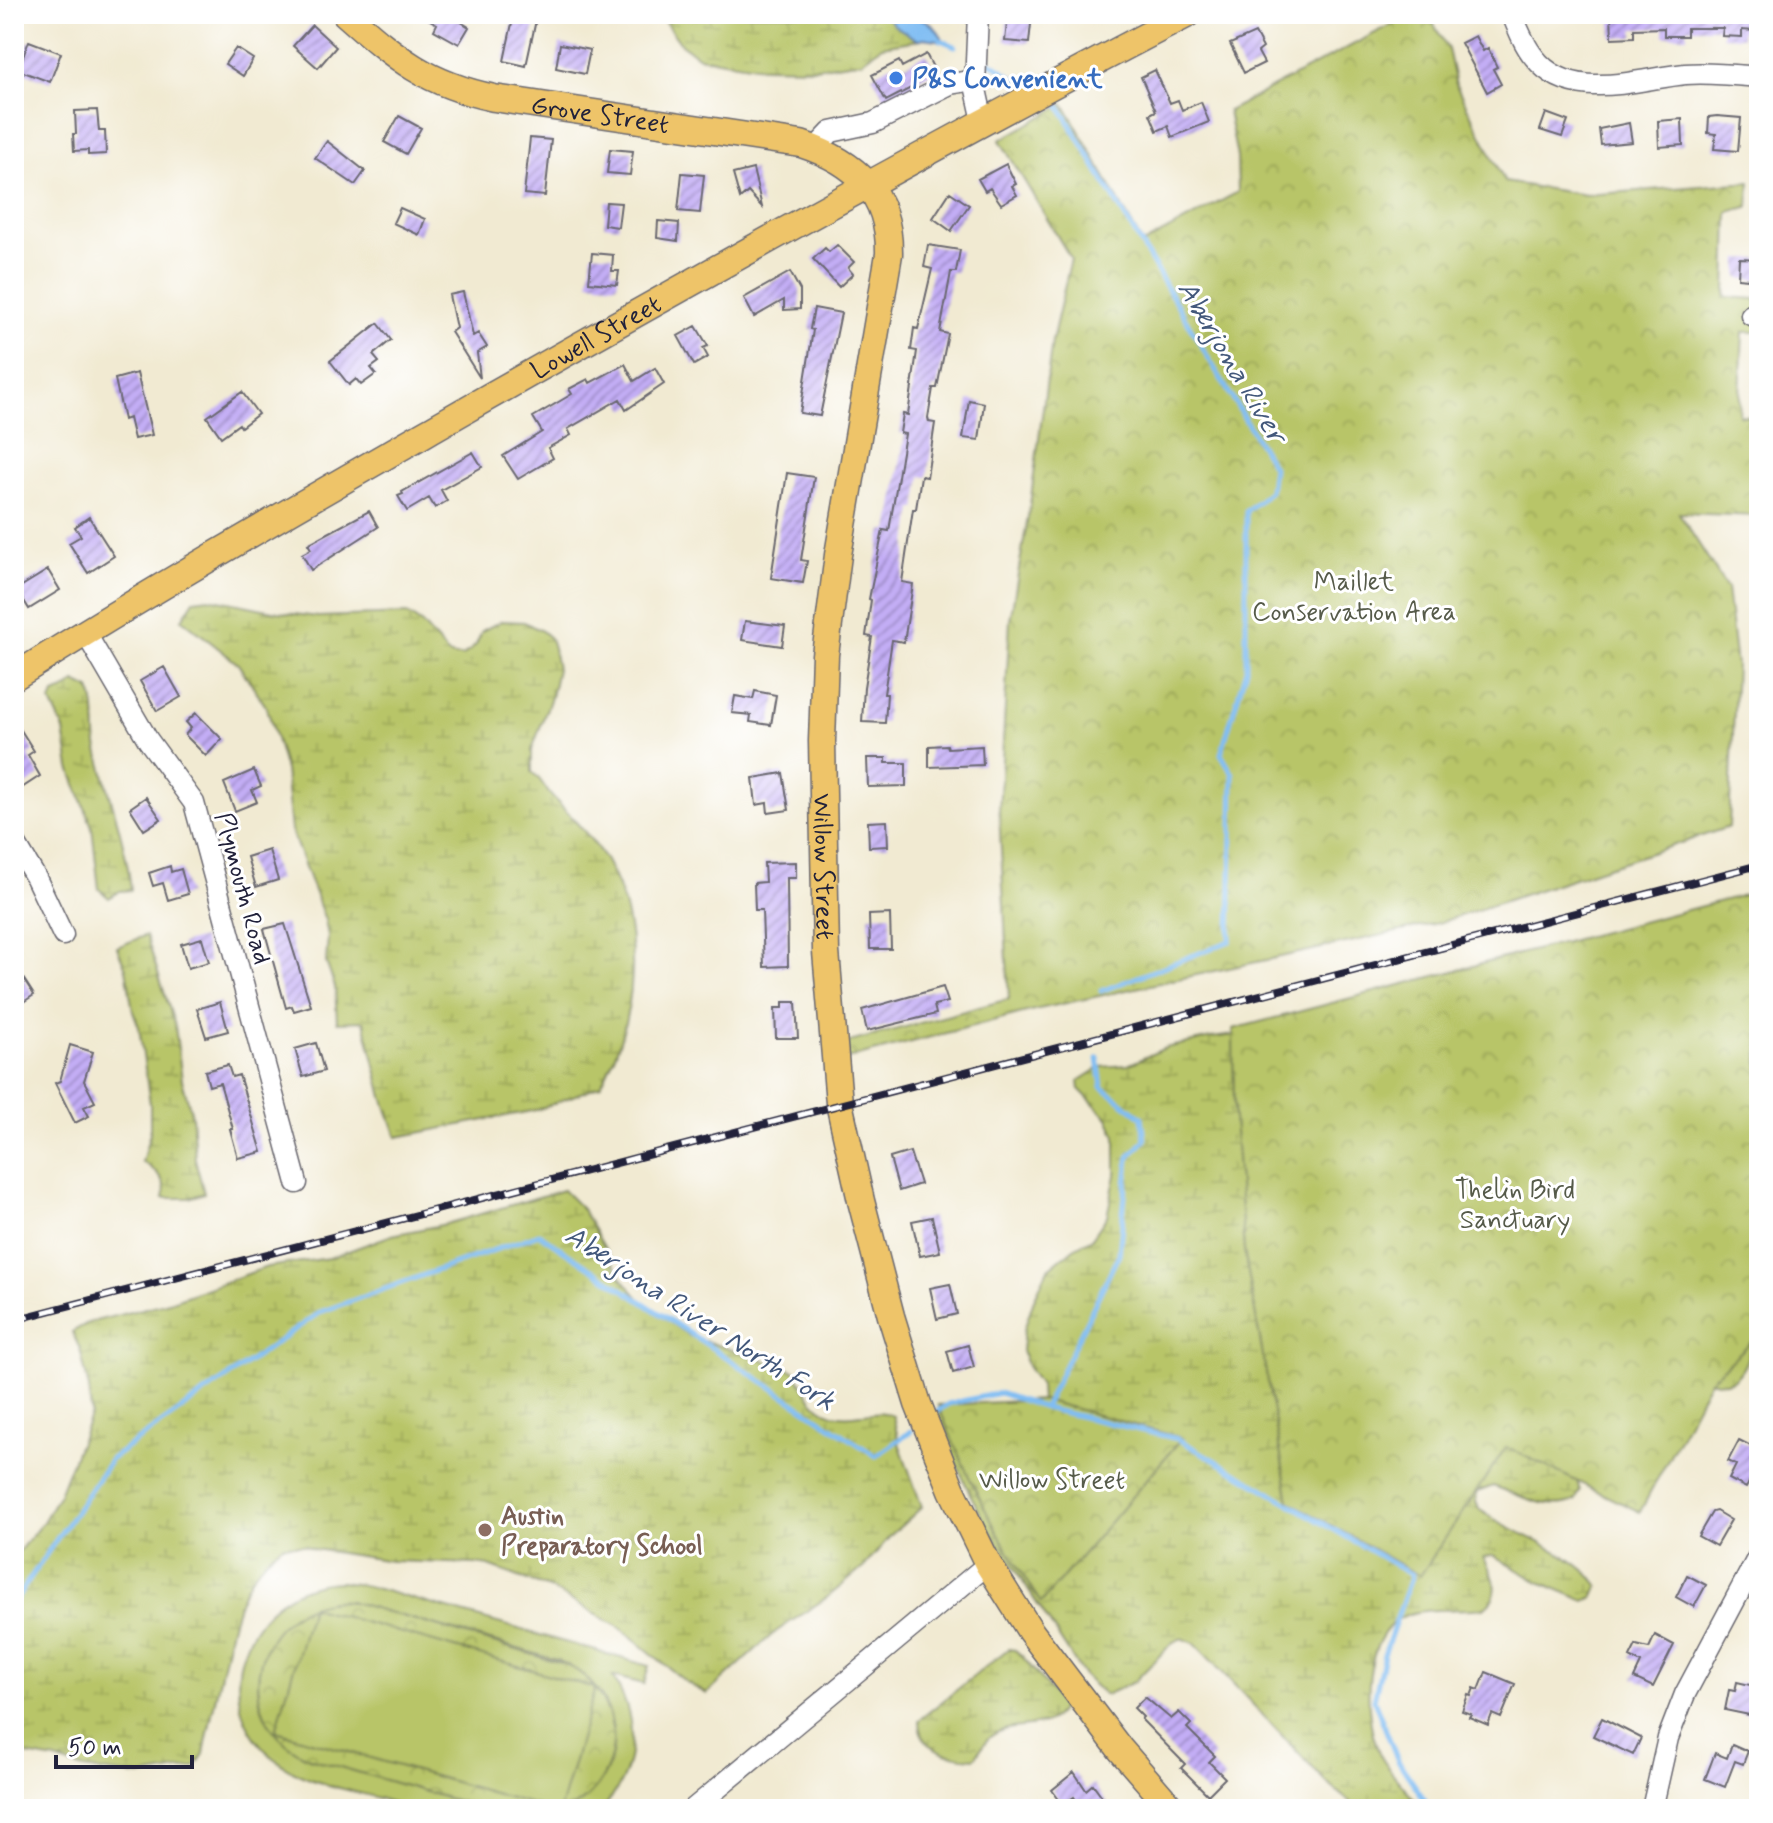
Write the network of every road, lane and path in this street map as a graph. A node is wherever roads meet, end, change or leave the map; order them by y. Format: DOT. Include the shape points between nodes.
graph roads {
  1 [pos="346,14"];
  2 [pos="978,14"];
  3 [pos="1188,14"];
  4 [pos="1512,14"];
  5 [pos="1759,77"];
  6 [pos="975,80"];
  7 [pos="983,121"];
  8 [pos="815,149"];
  9 [pos="868,183"];
  10 [pos="85,632"];
  11 [pos="14,677"];
  12 [pos="14,841"];
  13 [pos="63,935"];
  14 [pos="297,1183"];
  15 [pos="1759,1555"];
  16 [pos="988,1564"];
  17 [pos="693,1809"];
  18 [pos="1172,1809"];
  19 [pos="1652,1809"];
  1 -- 8 [label="main road, Grove Street" via="411,67 457,89 781,139"];
  2 -- 6 [label="street"];
  3 -- 7 [label="main road, Lowell Street"];
  4 -- 5 [label="street" via="1537,61 1578,83 1596,86 1695,74"];
  6 -- 7 [label="street"];
  6 -- 8 [label="street" via="950,84 873,123 831,132"];
  7 -- 9 [label="main road, Lowell Street"];
  8 -- 9 [label="main road, Grove Street"];
  9 -- 10 [label="main road, Lowell Street"];
  9 -- 16 [label="main road, Willow Street" via="887,223 889,254 838,555 823,699 826,952 834,1069 861,1201 918,1404"];
  10 -- 11 [label="main road, Lowell Street"];
  10 -- 14 [label="street, Plymouth Road" via="148,740 194,803"];
  12 -- 13 [label="street"];
  15 -- 19 [label="street" via="1685,1694 1664,1750"];
  16 -- 17 [label="street"];
  16 -- 18 [label="main road, Willow Street" via="1054,1662"];
}
